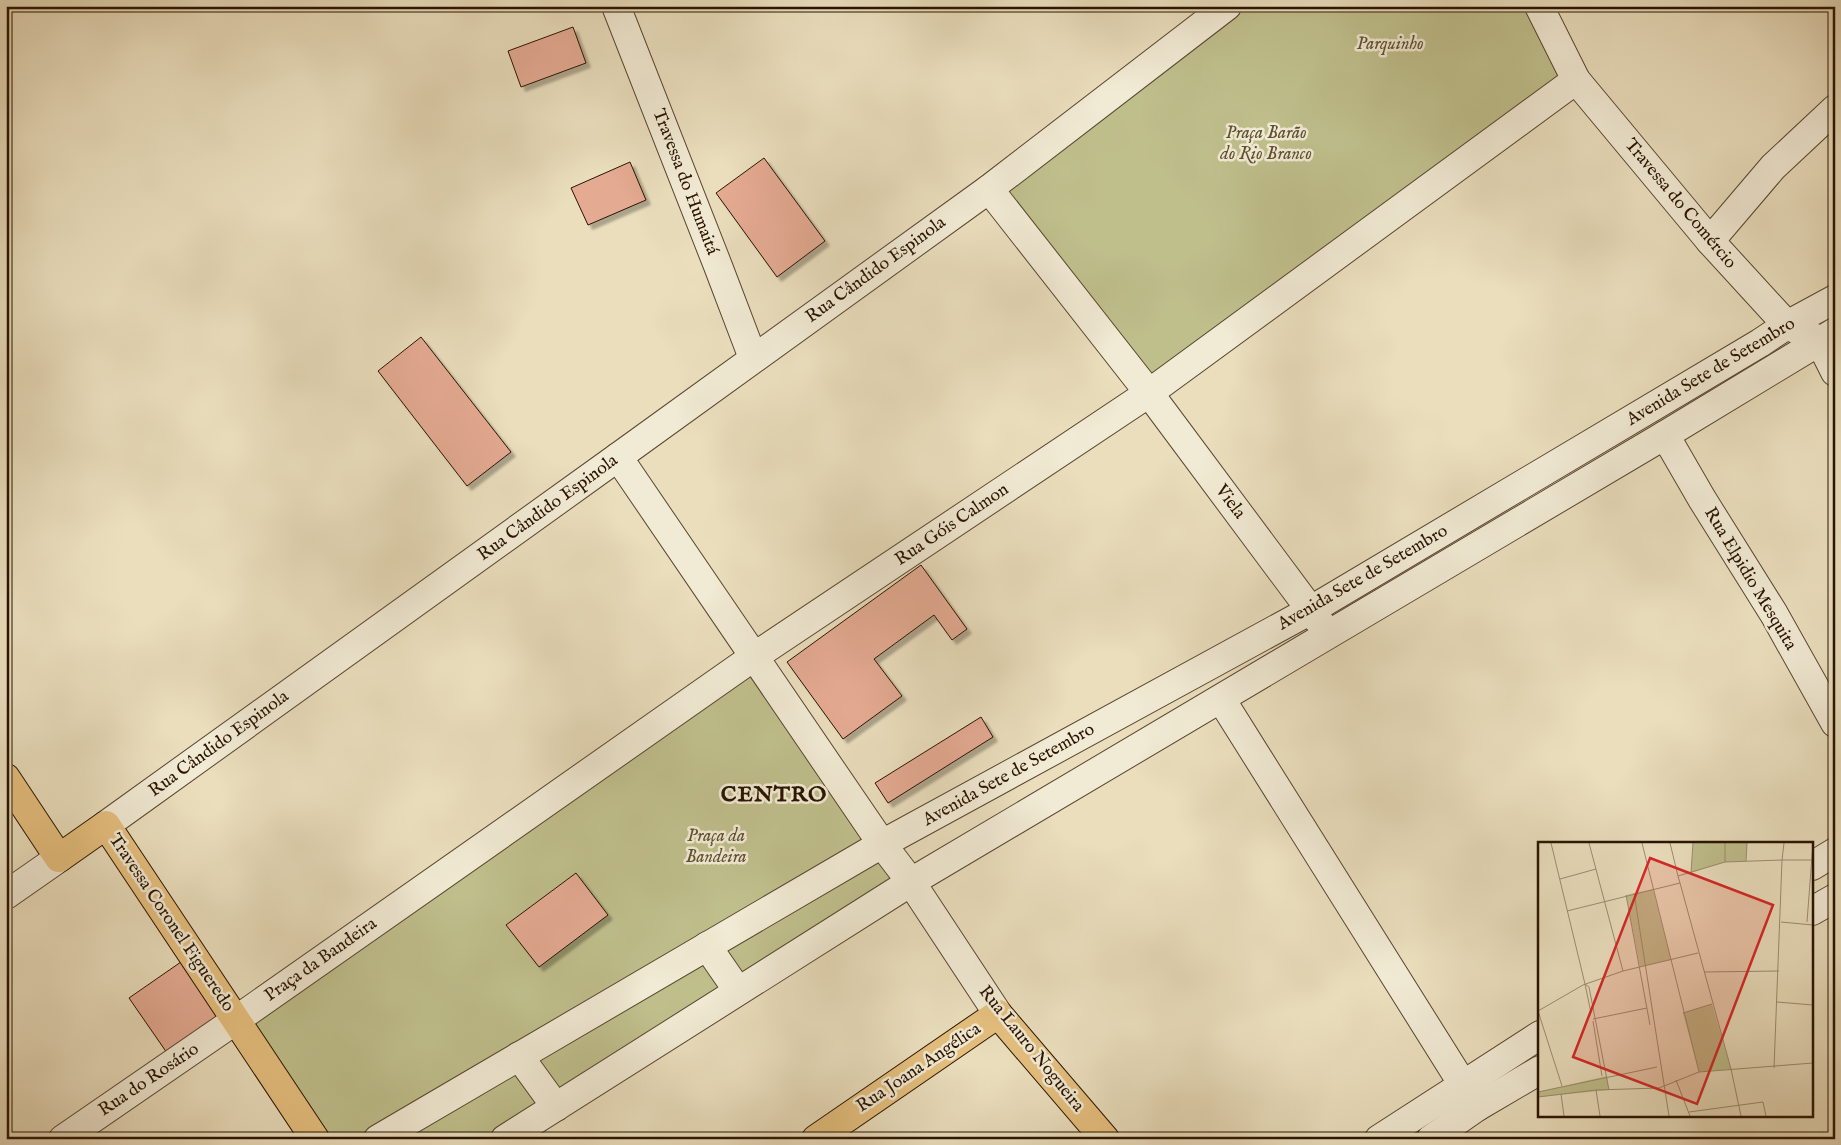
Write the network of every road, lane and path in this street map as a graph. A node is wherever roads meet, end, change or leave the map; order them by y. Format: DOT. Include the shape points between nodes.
graph roads {
  1 [pos="616,6"];
  2 [pos="1227,6"];
  3 [pos="1539,6"];
  4 [pos="1576,80"];
  5 [pos="1835,109"];
  6 [pos="989,189"];
  7 [pos="1710,241"];
  8 [pos="1835,299"];
  9 [pos="1787,325"];
  10 [pos="1827,336"];
  11 [pos="753,358"];
  12 [pos="1835,372"];
  13 [pos="1149,393"];
  14 [pos="1665,434"];
  15 [pos="618,457"];
  16 [pos="1311,610"];
  17 [pos="1328,634"];
  18 [pos="755,656"];
  19 [pos="1221,699"];
  20 [pos="1835,723"];
  21 [pos="6,778"];
  22 [pos="106,825"];
  23 [pos="882,844"];
  24 [pos="1835,852"];
  25 [pos="59,858"];
  26 [pos="1814,865"];
  27 [pos="911,882"];
  28 [pos="6,895"];
  29 [pos="1835,898"];
  30 [pos="1814,910"];
  31 [pos="707,946"];
  32 [pos="738,991"];
  33 [pos="998,1014"];
  34 [pos="236,1020"];
  35 [pos="1538,1035"];
  36 [pos="519,1056"];
  37 [pos="1538,1071"];
  38 [pos="1462,1084"];
  39 [pos="556,1106"];
  40 [pos="1477,1107"];
  41 [pos="63,1139"];
  42 [pos="315,1139"];
  43 [pos="378,1139"];
  44 [pos="505,1139"];
  45 [pos="816,1139"];
  46 [pos="1105,1139"];
  47 [pos="1379,1139"];
  48 [pos="1431,1139"];
  1 -- 11 [label="street, Travessa do Humaitá"];
  2 -- 6 [label="street"];
  3 -- 4 [label="street"];
  4 -- 7 [label="street, Travessa do Comércio"];
  4 -- 13 [label="street"];
  5 -- 7 [label="street" via="1773,167"];
  6 -- 11 [label="street, Rua Cândido Espinola"];
  6 -- 13 [label="street"];
  7 -- 9 [label="street, Travessa do Comércio"];
  8 -- 9 [label="street, Avenida Sete de Setembro"];
  9 -- 10 [label="street"];
  9 -- 16 [label="street, Avenida Sete de Setembro"];
  10 -- 12 [label="street"];
  10 -- 14 [label="street, Avenida Sete de Setembro"];
  11 -- 15 [label="street, Rua Cândido Espinola"];
  13 -- 16 [label="street, Viela"];
  13 -- 18 [label="street, Rua Góis Calmon"];
  14 -- 17 [label="street, Avenida Sete de Setembro"];
  14 -- 20 [label="street, Rua Elpidio Mesquita" via="1774,614"];
  15 -- 18 [label="street"];
  15 -- 22 [label="street, Rua Cândido Espinola"];
  16 -- 17 [label="street, Viela"];
  16 -- 23 [label="street, Avenida Sete de Setembro"];
  17 -- 19 [label="street, Avenida Sete de Setembro"];
  18 -- 23 [label="street"];
  18 -- 34 [label="street, Praça da Bandeira"];
  19 -- 27 [label="street, Avenida Sete de Setembro"];
  19 -- 38 [label="street"];
  21 -- 25 [label="main road"];
  22 -- 25 [label="main road"];
  22 -- 34 [label="main road, Travessa Coronel Figueredo"];
  23 -- 27 [label="street"];
  23 -- 31 [label="street"];
  24 -- 26 [label="street"];
  25 -- 28 [label="street"];
  27 -- 32 [label="street"];
  27 -- 33 [label="street, Rua Lauro Nogueira"];
  29 -- 30 [label="street"];
  31 -- 32 [label="street"];
  31 -- 36 [label="street"];
  32 -- 39 [label="street"];
  33 -- 45 [label="main road, Rua Joana Angélica"];
  33 -- 46 [label="main road, Rua Lauro Nogueira"];
  34 -- 41 [label="street, Rua do Rosário"];
  34 -- 42 [label="main road"];
  35 -- 38 [label="street"];
  36 -- 39 [label="street"];
  36 -- 43 [label="street"];
  37 -- 40 [label="street"];
  38 -- 40 [label="street"];
  38 -- 47 [label="street"];
  39 -- 44 [label="street"];
  40 -- 48 [label="street"];
}
